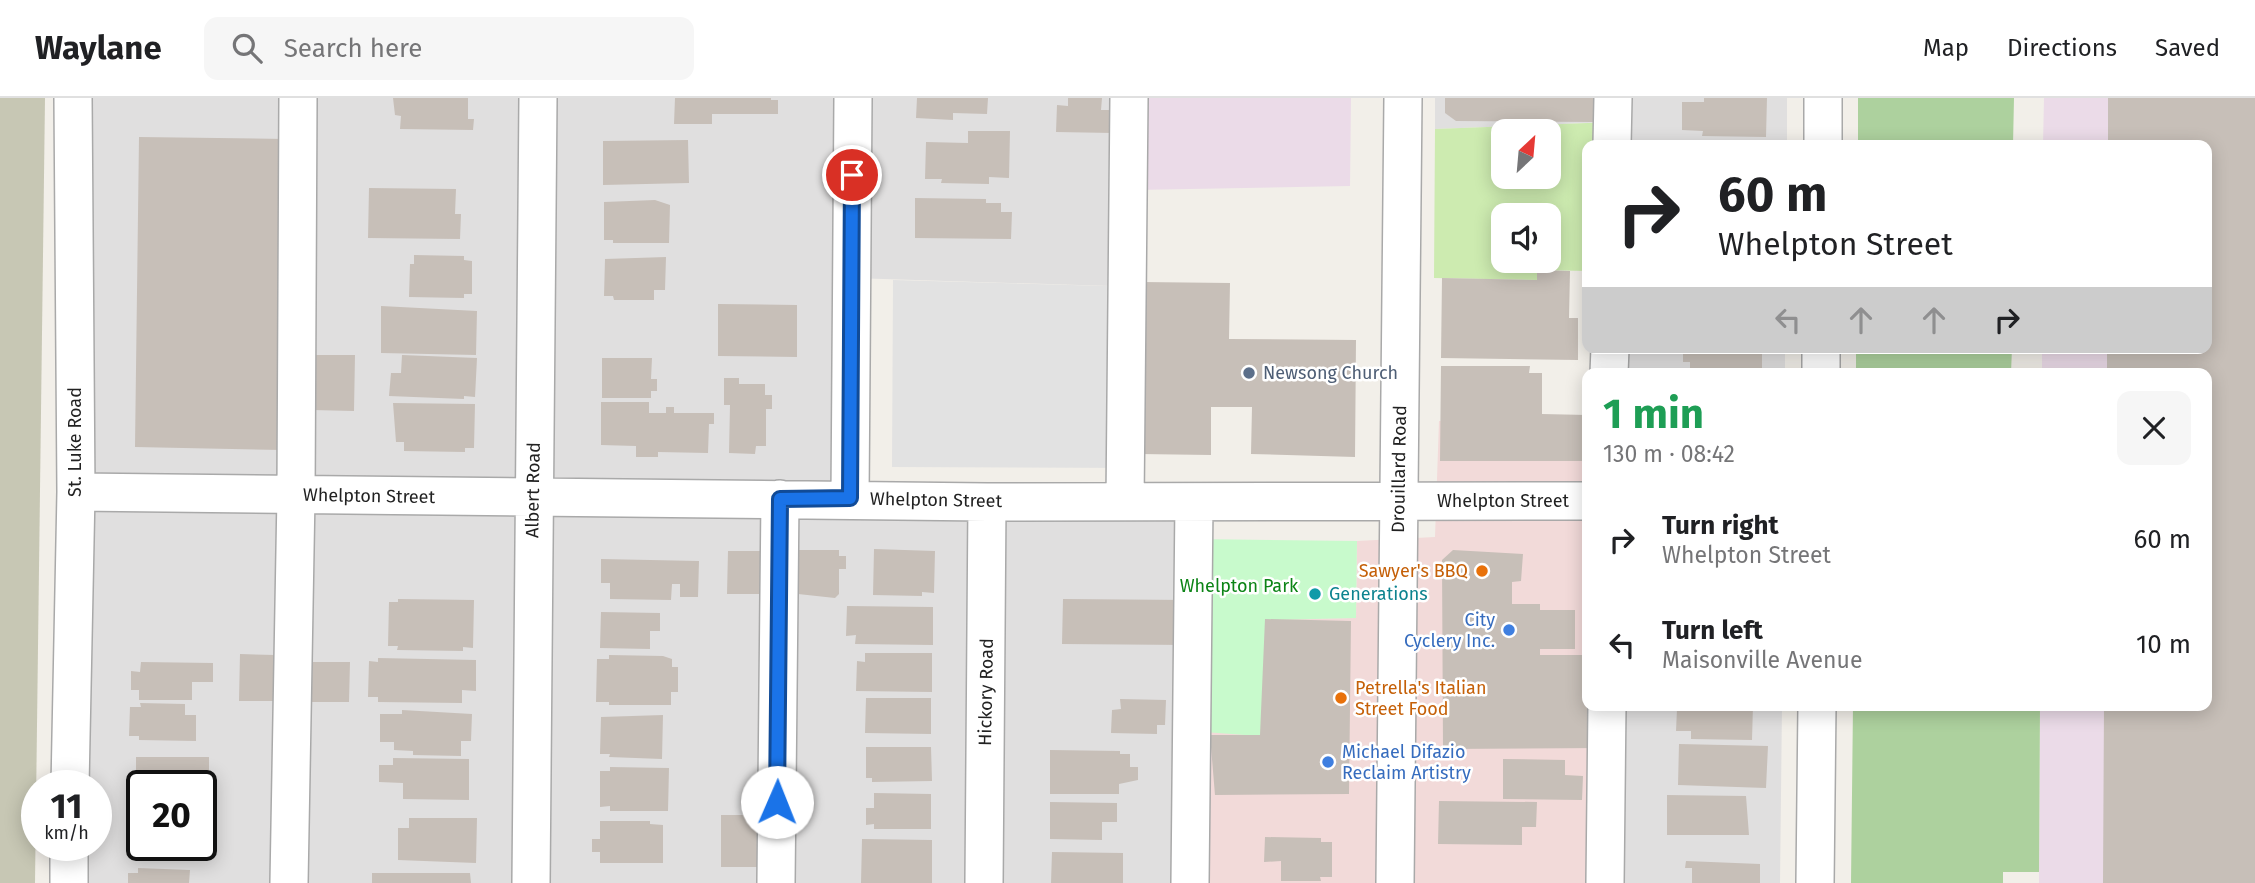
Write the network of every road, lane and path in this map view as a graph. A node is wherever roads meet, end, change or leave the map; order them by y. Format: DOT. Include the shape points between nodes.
graph roads {
  1 [pos="73,98"];
  2 [pos="298,98"];
  3 [pos="538,98"];
  4 [pos="853,98"];
  5 [pos="1129,98"];
  6 [pos="1403,98"];
  7 [pos="1613,98"];
  8 [pos="1823,98"];
  9 [pos="1612,140"];
  10 [pos="1823,140"];
  11 [pos="76,492"];
  12 [pos="296,495"];
  13 [pos="533,497"];
  14 [pos="850,498"];
  15 [pos="780,499"];
  16 [pos="1399,501"];
  17 [pos="1582,501"];
  18 [pos="987,502"];
  19 [pos="1125,502"];
  20 [pos="1194,502"];
  21 [pos="1606,711"];
  22 [pos="1817,711"];
  23 [pos="70,770"];
  24 [pos="69,861"];
  25 [pos="69,883"];
  26 [pos="289,883"];
  27 [pos="531,883"];
  28 [pos="776,883"];
  29 [pos="984,883"];
  30 [pos="1190,883"];
  31 [pos="1395,883"];
  32 [pos="1605,883"];
  33 [pos="1815,883"];
  1 -- 11 [label="street, St. Luke Road"];
  2 -- 12 [label="street"];
  3 -- 13 [label="street, Albert Road"];
  4 -- 14 [label="street"];
  5 -- 19 [label="street"];
  6 -- 16 [label="street, Drouillard Road"];
  7 -- 9 [label="street"];
  8 -- 10 [label="street"];
  11 -- 12 [label="street, Whelpton Street"];
  11 -- 23 [label="street, St. Luke Road"];
  12 -- 13 [label="street, Whelpton Street"];
  12 -- 26 [label="street"];
  13 -- 15 [label="street, Whelpton Street"];
  13 -- 27 [label="street, Albert Road"];
  14 -- 15 [label="street, Whelpton Street"];
  14 -- 18 [label="street, Whelpton Street"];
  15 -- 28 [label="street"];
  16 -- 17 [label="street, Whelpton Street"];
  16 -- 20 [label="street, Whelpton Street"];
  16 -- 31 [label="street, Drouillard Road"];
  18 -- 19 [label="street, Whelpton Street"];
  18 -- 29 [label="street, Hickory Road"];
  19 -- 20 [label="street, Whelpton Street"];
  20 -- 30 [label="street"];
  21 -- 32 [label="street"];
  22 -- 33 [label="street"];
  24 -- 25 [label="street"];
}
